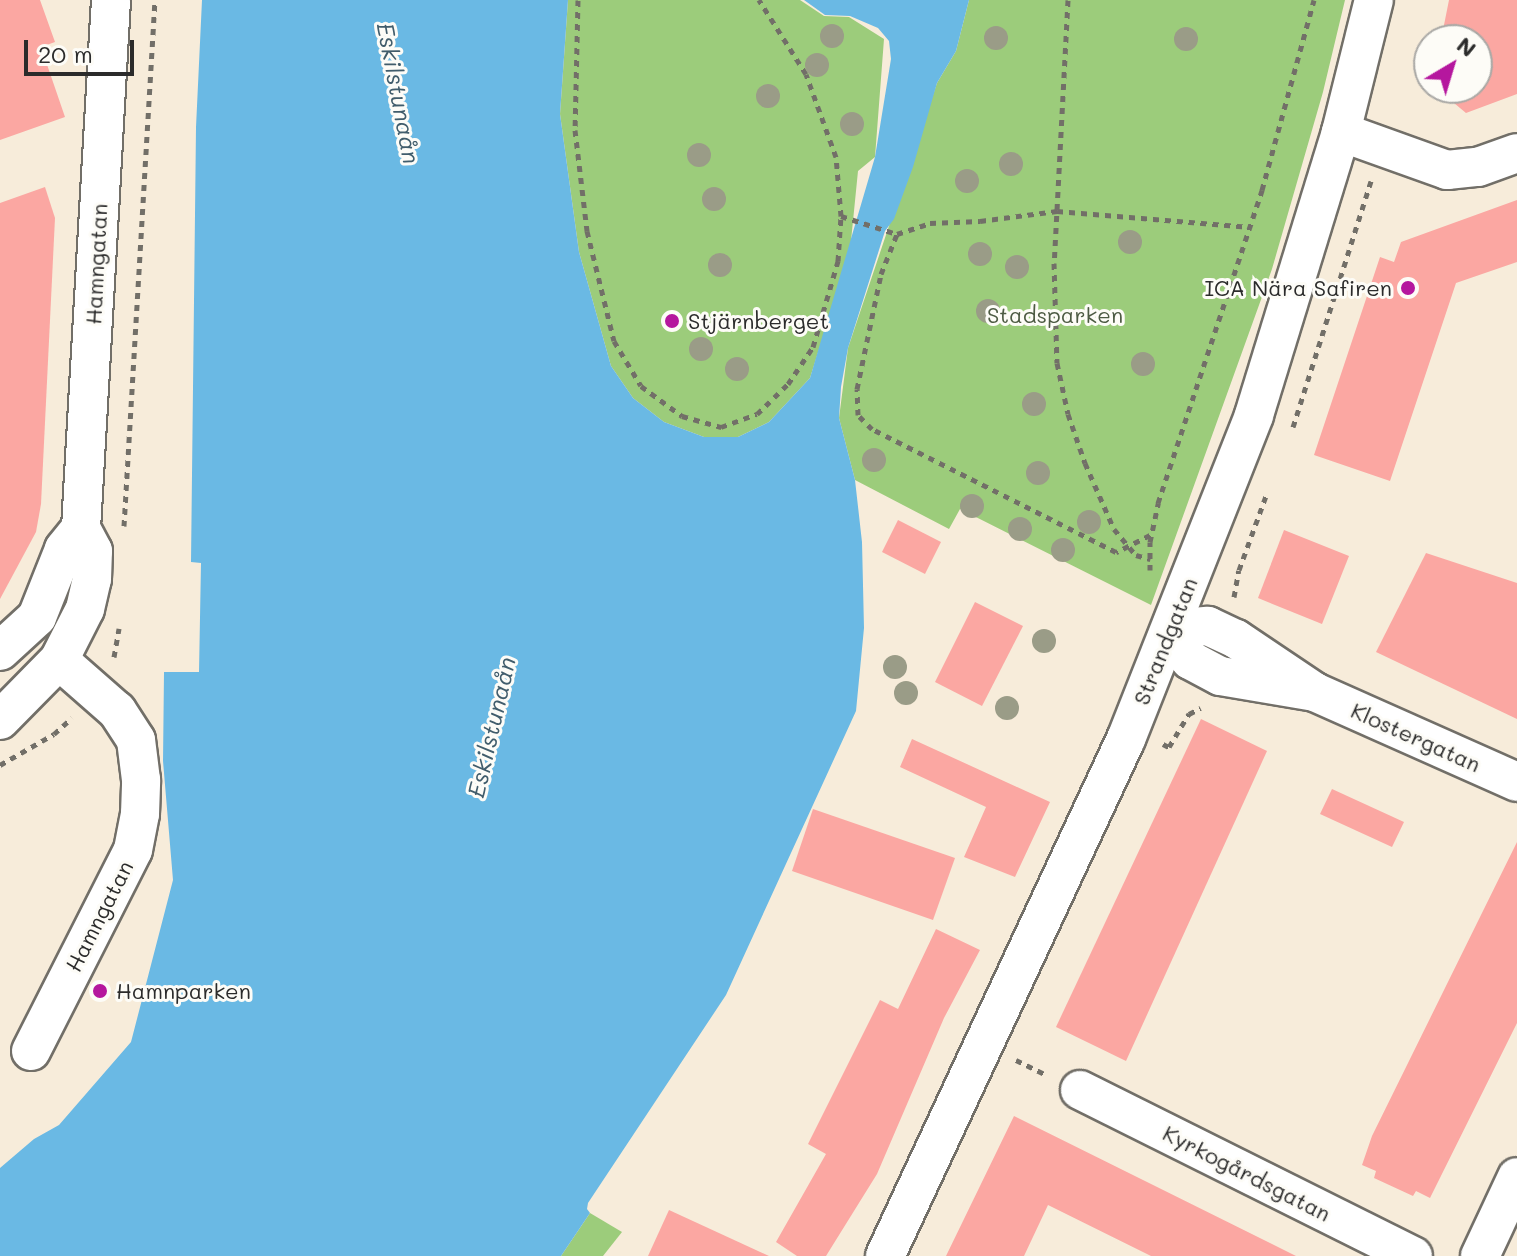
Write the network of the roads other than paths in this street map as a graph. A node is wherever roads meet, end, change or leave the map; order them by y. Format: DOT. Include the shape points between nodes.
graph roads {
  1 [pos="111,0"];
  2 [pos="1374,0"];
  3 [pos="1341,132"];
  4 [pos="1517,153"];
  5 [pos="81,528"];
  6 [pos="1171,629"];
  7 [pos="10,642"];
  8 [pos="59,660"];
  9 [pos="0,720"];
  10 [pos="1517,782"];
  11 [pos="31,1051"];
  12 [pos="1080,1090"];
  13 [pos="1517,1177"];
  14 [pos="885,1256"];
  15 [pos="1413,1256"];
  16 [pos="1480,1256"];
  1 -- 5 [label="street, Hamngatan"];
  2 -- 3 [label="street, Strandgatan"];
  3 -- 4 [label="street" via="1447,170 1478,167"];
  3 -- 6 [label="street, Strandgatan" via="1254,415"];
  5 -- 7 [label="street" via="64,549 37,617"];
  5 -- 8 [label="street, Hamngatan" via="93,551 92,579 85,609"];
  6 -- 10 [label="street, Klostergatan" via="1190,660 1220,676 1315,692"];
  6 -- 14 [label="street, Strandgatan" via="1126,739"];
  8 -- 9 [label="street"];
  8 -- 11 [label="street, Hamngatan" via="117,711 136,740 140,814 133,850"];
  12 -- 15 [label="street, Kyrkogårdsgatan"];
  13 -- 16 [label="street"];
}
